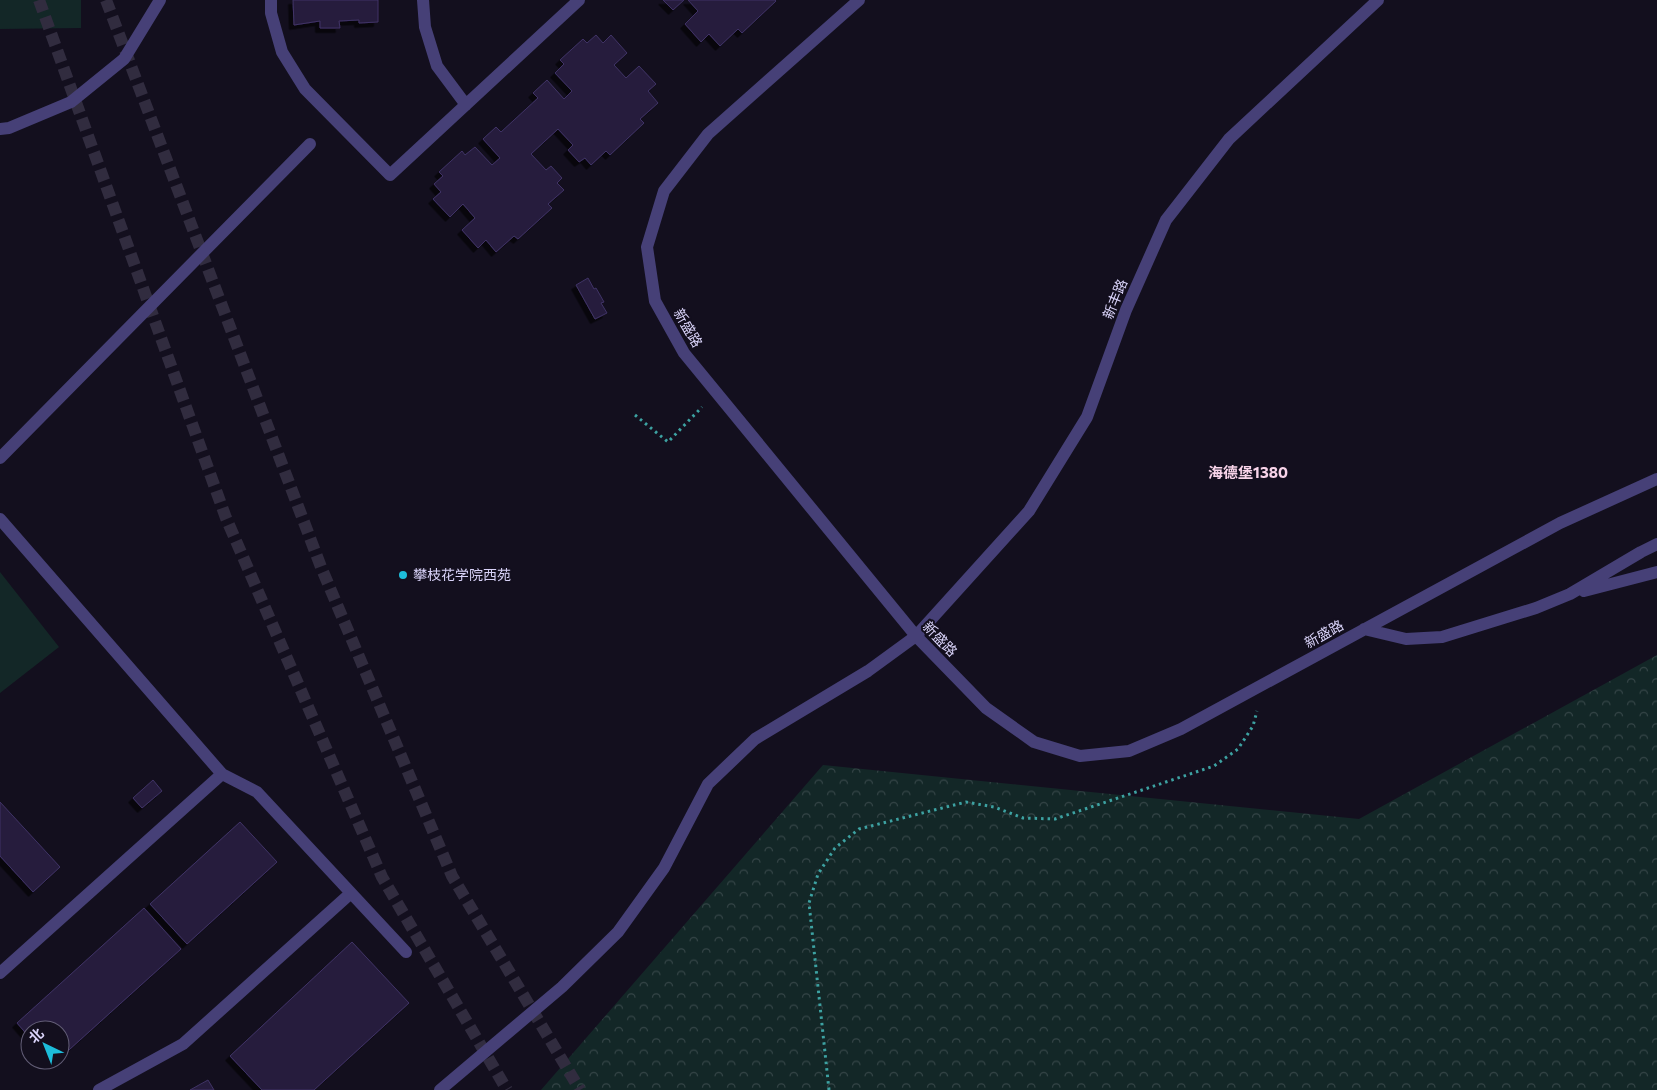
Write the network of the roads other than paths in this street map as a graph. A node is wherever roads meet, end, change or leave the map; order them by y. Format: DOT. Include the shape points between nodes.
graph roads {
  1 [pos="160,0"];
  2 [pos="271,0"];
  3 [pos="423,0"];
  4 [pos="579,0"];
  5 [pos="859,0"];
  6 [pos="1378,0"];
  7 [pos="466,105"];
  8 [pos="0,129"];
  9 [pos="310,144"];
  10 [pos="0,458"];
  11 [pos="1657,479"];
  12 [pos="0,519"];
  13 [pos="1657,544"];
  14 [pos="1657,572"];
  15 [pos="1570,594"];
  16 [pos="1364,629"];
  17 [pos="916,636"];
  18 [pos="222,774"];
  19 [pos="350,893"];
  20 [pos="406,952"];
  21 [pos="0,973"];
  22 [pos="99,1090"];
  23 [pos="440,1090"];
  1 -- 8 [label="street" via="124,59 71,102"];
  2 -- 7 [label="street" via="271,13 282,52 305,89 390,175"];
  3 -- 7 [label="street" via="426,27 437,66"];
  4 -- 7 [label="street"];
  5 -- 17 [label="street, 新盛路" via="708,134 664,191 647,247 655,301 684,353"];
  6 -- 17 [label="street, 新丰路" via="1229,139 1166,220 1126,310 1087,417 1029,511"];
  9 -- 10 [label="street"];
  11 -- 16 [label="street, 新盛路" via="1560,523"];
  12 -- 18 [label="street"];
  13 -- 15 [label="street"];
  14 -- 15 [label="street"];
  15 -- 16 [label="street" via="1442,637 1406,639"];
  16 -- 17 [label="street, 新盛路" via="1181,729 1129,751 1080,756 1034,742 986,708"];
  17 -- 23 [label="street, 新丰路" via="868,671 755,739 708,784 664,868 618,932 562,987"];
  18 -- 19 [label="street" via="257,792"];
  18 -- 21 [label="street"];
  19 -- 20 [label="street"];
  19 -- 22 [label="street" via="183,1044"];
}
